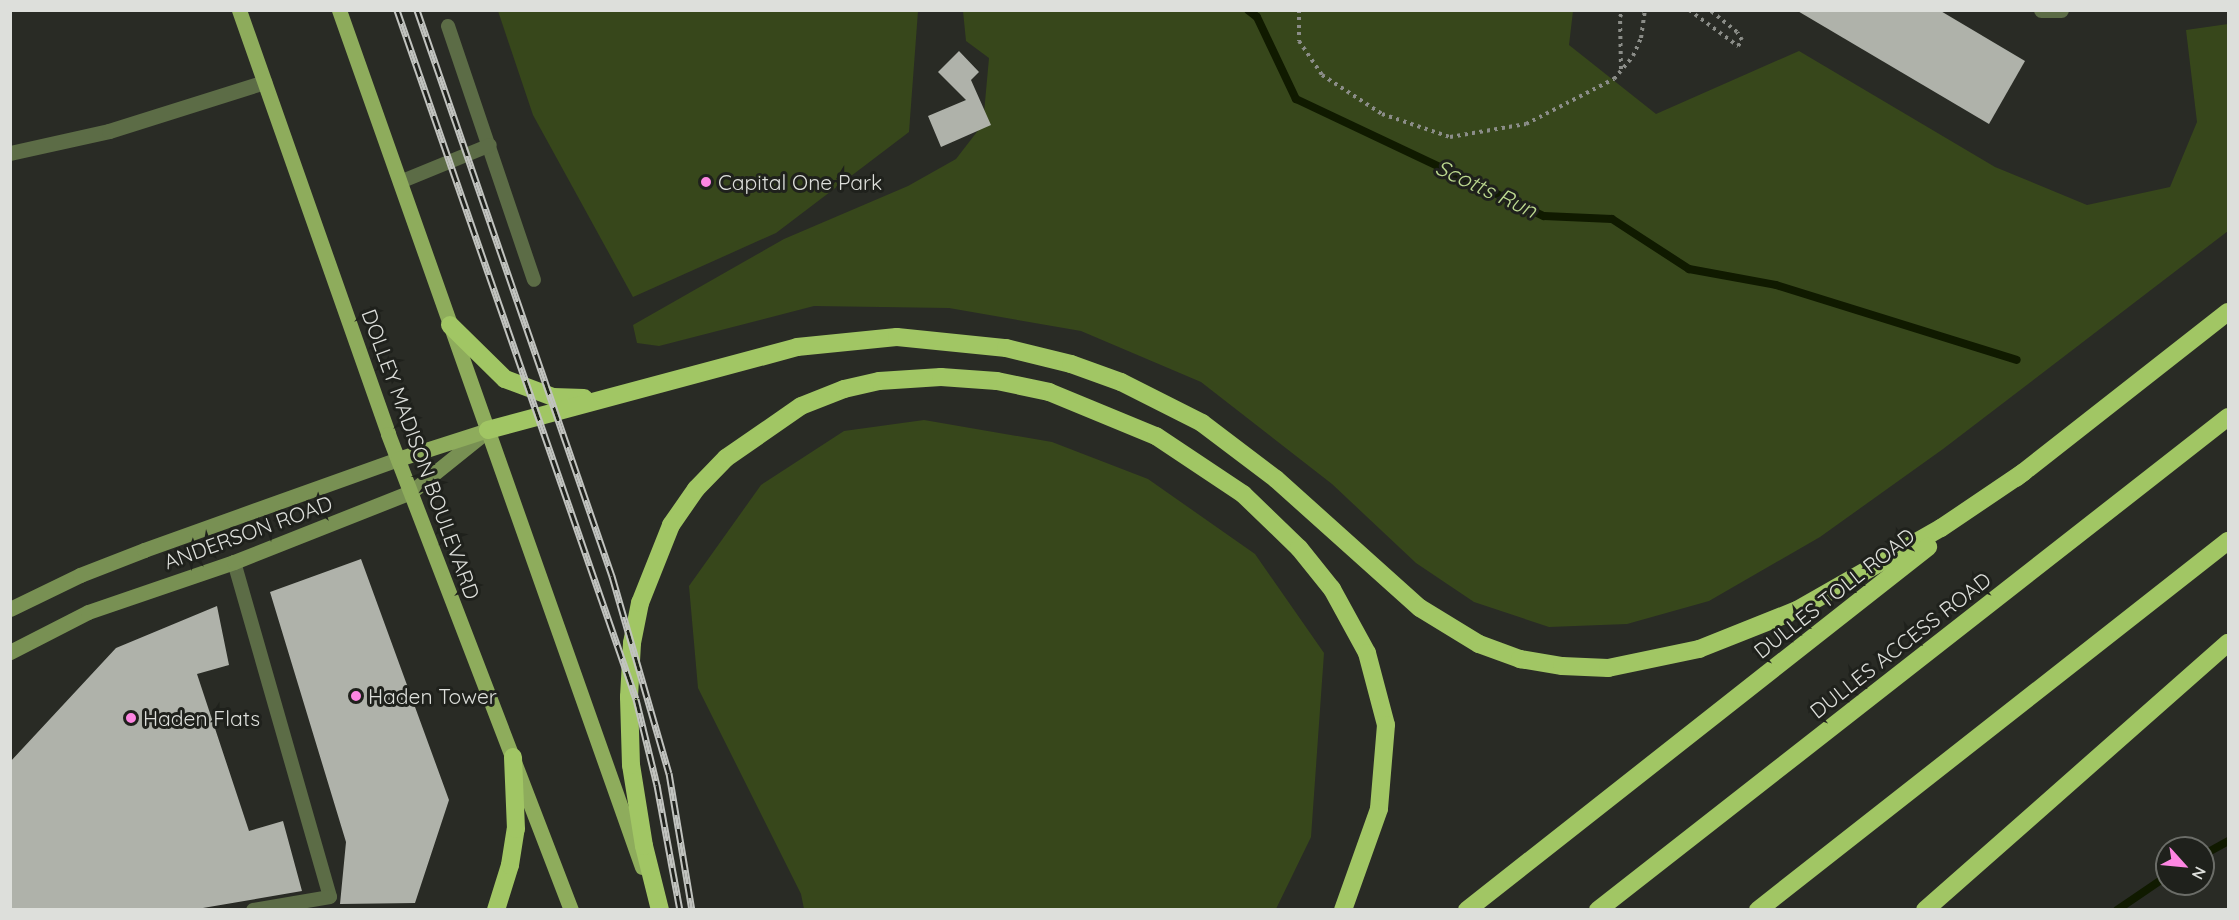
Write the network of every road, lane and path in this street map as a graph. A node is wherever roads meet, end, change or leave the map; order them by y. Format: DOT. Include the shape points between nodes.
graph roads {
  1 [pos="239,10"];
  2 [pos="339,10"];
  3 [pos="1299,10"];
  4 [pos="1623,10"];
  5 [pos="1645,10"];
  6 [pos="1689,10"];
  7 [pos="1710,10"];
  8 [pos="2041,10"];
  9 [pos="2061,10"];
  10 [pos="448,26"];
  11 [pos="1622,70"];
  12 [pos="264,82"];
  13 [pos="490,145"];
  14 [pos="10,153"];
  15 [pos="400,182"];
  16 [pos="534,280"];
  17 [pos="2229,312"];
  18 [pos="450,325"];
  19 [pos="612,397"];
  20 [pos="2229,417"];
  21 [pos="488,430"];
  22 [pos="398,459"];
  23 [pos="2024,472"];
  24 [pos="411,492"];
  25 [pos="2229,541"];
  26 [pos="234,562"];
  27 [pos="10,609"];
  28 [pos="2229,643"];
  29 [pos="10,652"];
  30 [pos="513,757"];
  31 [pos="253,909"];
  32 [pos="496,909"];
  33 [pos="571,909"];
  34 [pos="658,909"];
  35 [pos="1343,909"];
  36 [pos="1467,909"];
  37 [pos="1598,909"];
  38 [pos="1758,909"];
  39 [pos="1925,909"];
  1 -- 12 [label="main road, DOLLEY MADISON BOULEVARD"];
  2 -- 15 [label="main road"];
  3 -- 11 [label="path" via="1299,40 1322,75 1382,114 1450,137 1526,124 1614,79"];
  4 -- 11 [label="path"];
  5 -- 11 [label="path" via="1641,38"];
  6 -- 7 [label="path" via="1737,46 1742,40 1737,32"];
  8 -- 9 [label="street"];
  10 -- 13 [label="lane"];
  12 -- 14 [label="street" via="109,131"];
  12 -- 22 [label="main road, DOLLEY MADISON BOULEVARD"];
  13 -- 15 [label="lane"];
  13 -- 16 [label="lane"];
  15 -- 18 [label="main road"];
  17 -- 23 [label="highway, DULLES TOLL ROAD"];
  18 -- 19 [label="highway" via="487,365 528,390 553,398"];
  18 -- 21 [label="main road"];
  19 -- 21 [label="highway"];
  19 -- 23 [label="highway" via="796,347 897,337 948,340 1071,364 1157,399 1202,423 1245,453 1442,624 1479,644 1520,659 1562,666 1608,668 1649,662 1753,630 1857,578"];
  20 -- 37 [label="highway, DULLES ACCESS ROAD"];
  21 -- 22 [label="main road"];
  21 -- 24 [label="street, ANDERSON ROAD"];
  21 -- 34 [label="main road"];
  22 -- 24 [label="main road, DOLLEY MADISON BOULEVARD"];
  22 -- 27 [label="street, ANDERSON ROAD" via="111,562"];
  23 -- 36 [label="highway, DULLES TOLL ROAD"];
  24 -- 26 [label="street, ANDERSON ROAD"];
  24 -- 30 [label="main road, DOLLEY MADISON BOULEVARD"];
  25 -- 38 [label="highway"];
  26 -- 29 [label="street, ANDERSON ROAD" via="88,612"];
  26 -- 31 [label="lane" via="330,897"];
  28 -- 39 [label="highway"];
  30 -- 32 [label="highway" via="516,829"];
  30 -- 33 [label="main road, DOLLEY MADISON BOULEVARD"];
  34 -- 35 [label="highway" via="631,765 629,697 632,643 640,603 671,525 696,489 726,458 801,406 844,389 879,381 941,377 997,381 1049,392 1156,436 1243,494 1321,575 1347,612 1367,653 1386,726 1379,809"];
}
